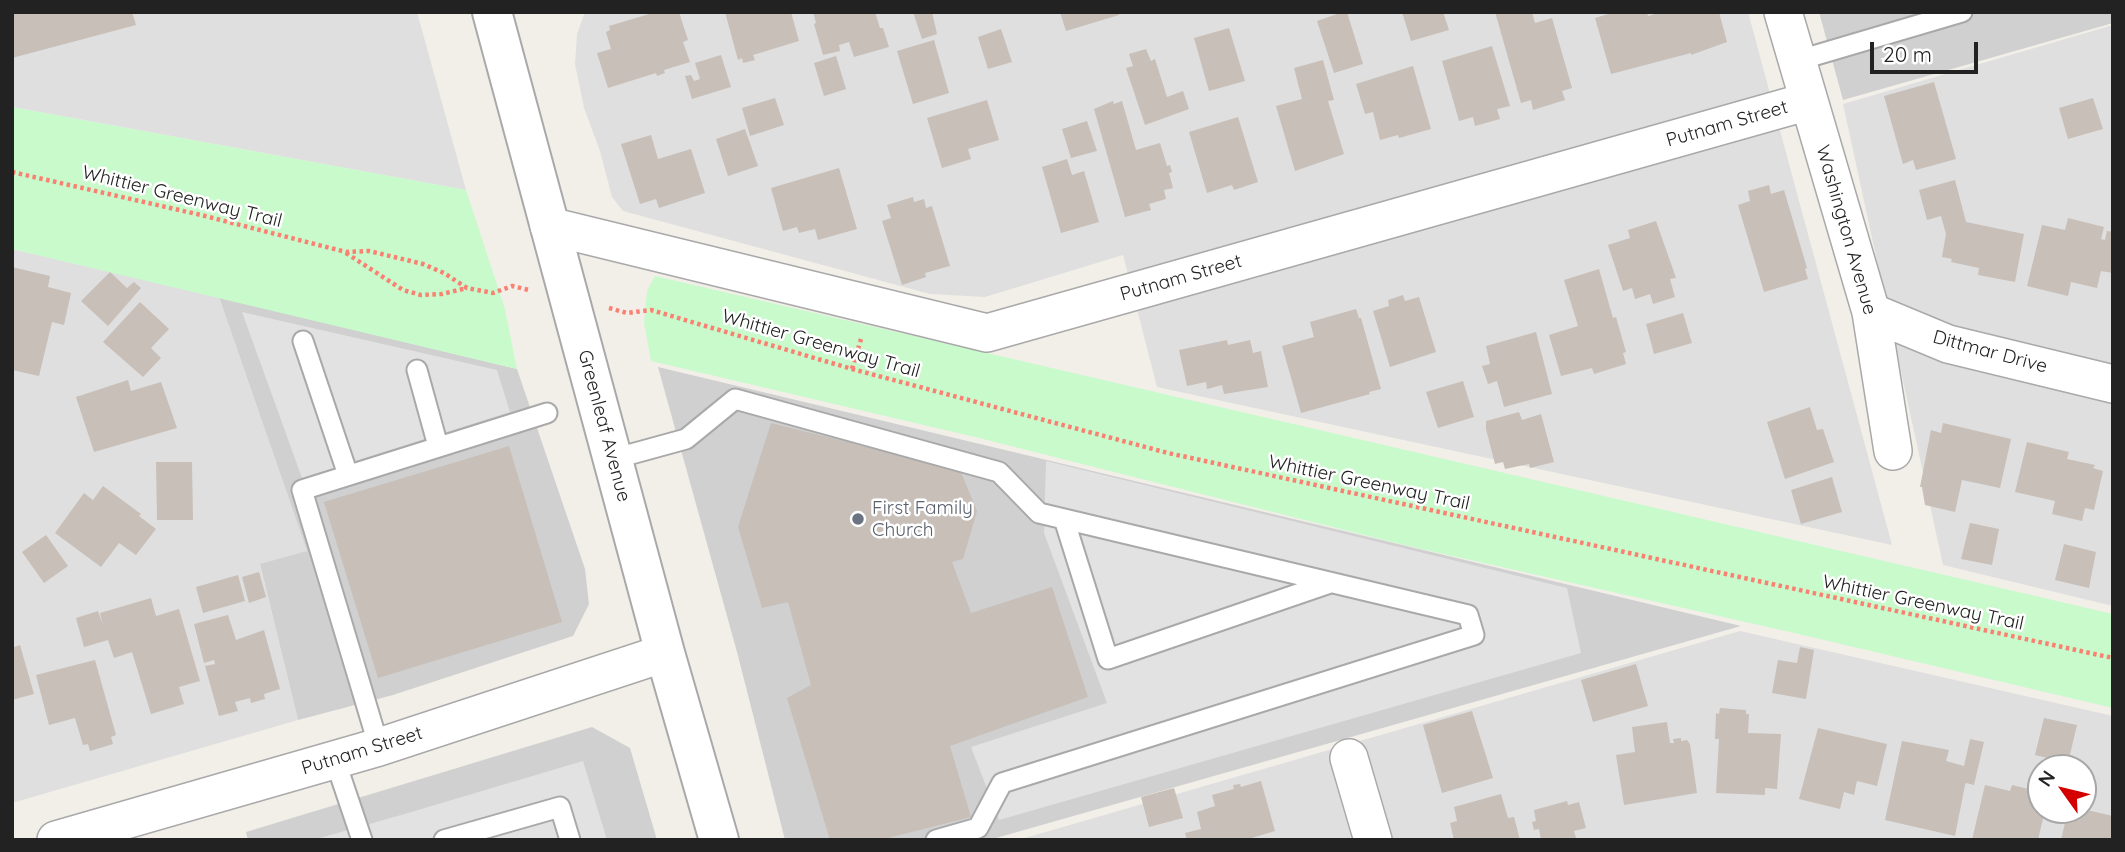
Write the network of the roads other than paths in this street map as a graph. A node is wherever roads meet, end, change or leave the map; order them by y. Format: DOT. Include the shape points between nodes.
graph roads {
  1 [pos="492,12"];
  2 [pos="1783,12"];
  3 [pos="1962,12"];
  4 [pos="1796,61"];
  5 [pos="1809,101"];
  6 [pos="549,226"];
  7 [pos="1871,312"];
  8 [pos="303,341"];
  9 [pos="417,370"];
  10 [pos="2113,384"];
  11 [pos="547,413"];
  12 [pos="438,446"];
  13 [pos="1894,451"];
  14 [pos="613,459"];
  15 [pos="348,475"];
  16 [pos="1064,519"];
  17 [pos="1331,583"];
  18 [pos="665,653"];
  19 [pos="379,747"];
  20 [pos="1349,758"];
  21 [pos="335,760"];
  22 [pos="56,840"];
  23 [pos="362,840"];
  24 [pos="444,840"];
  25 [pos="569,840"];
  26 [pos="719,840"];
  27 [pos="936,840"];
  28 [pos="1373,840"];
  1 -- 6 [label="street, Greenleaf Avenue"];
  2 -- 4 [label="street, Washington Avenue"];
  3 -- 4 [label="lane"];
  4 -- 5 [label="street, Washington Avenue"];
  5 -- 6 [label="street, Putnam Street" via="987,333"];
  5 -- 7 [label="street, Washington Avenue"];
  6 -- 14 [label="street, Greenleaf Avenue"];
  7 -- 10 [label="street, Dittmar Drive" via="1948,344"];
  7 -- 13 [label="street, Washington Avenue"];
  8 -- 15 [label="lane"];
  9 -- 12 [label="lane"];
  11 -- 12 [label="lane"];
  12 -- 15 [label="lane"];
  14 -- 16 [label="lane" via="686,439 735,399 999,472 1039,513"];
  14 -- 18 [label="street, Greenleaf Avenue"];
  15 -- 19 [label="lane" via="302,490"];
  16 -- 17 [label="lane"];
  16 -- 17 [label="lane" via="1108,659"];
  17 -- 27 [label="lane" via="1468,615 1474,635 1002,783 978,828"];
  18 -- 19 [label="street, Putnam Street"];
  18 -- 26 [label="street, Greenleaf Avenue"];
  19 -- 21 [label="street, Putnam Street"];
  20 -- 28 [label="street"];
  21 -- 22 [label="street, Putnam Street"];
  21 -- 23 [label="lane"];
  24 -- 25 [label="lane" via="560,807"];
}
